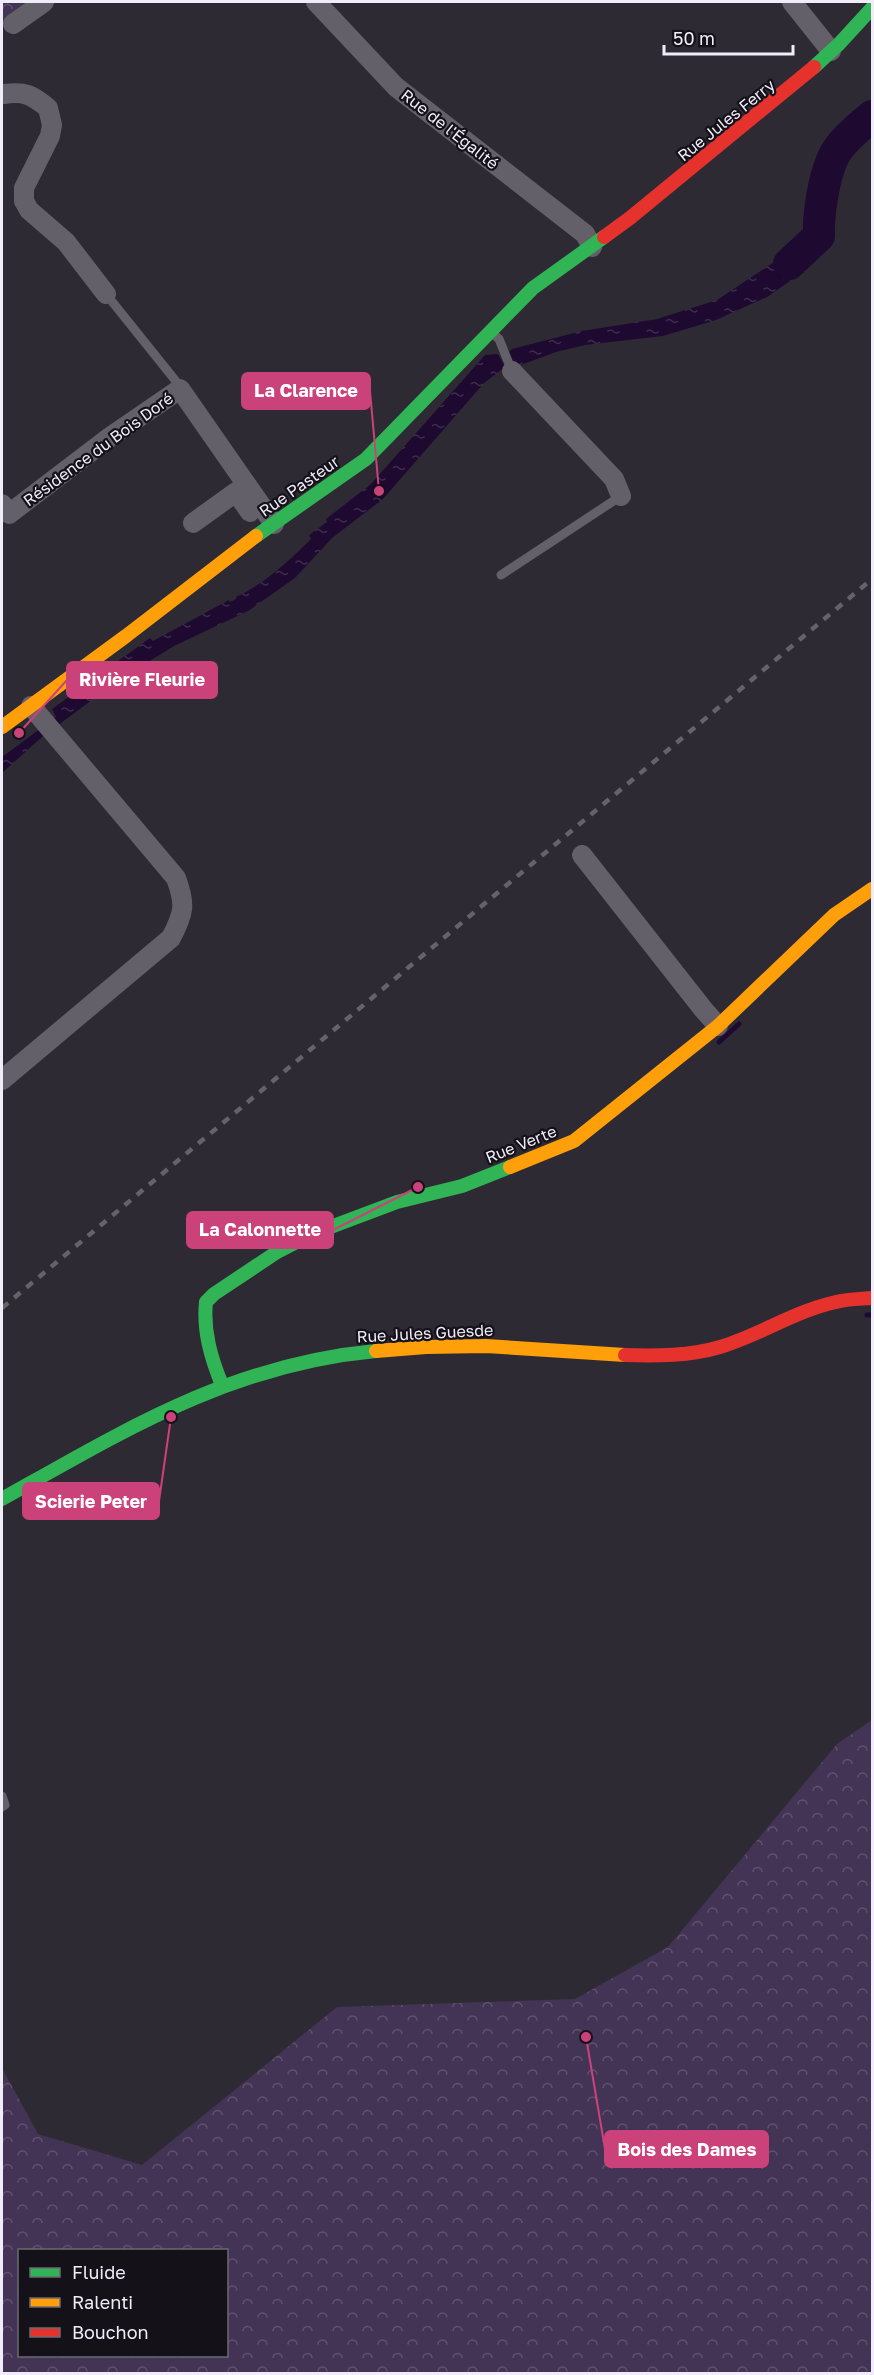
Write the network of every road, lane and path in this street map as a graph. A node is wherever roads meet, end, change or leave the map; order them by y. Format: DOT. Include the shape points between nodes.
graph roads {
  1 [pos="44,2"];
  2 [pos="316,2"];
  3 [pos="792,2"];
  4 [pos="873,8"];
  5 [pos="13,24"];
  6 [pos="831,51"];
  7 [pos="4,94"];
  8 [pos="592,247"];
  9 [pos="106,294"];
  10 [pos="490,331"];
  11 [pos="512,370"];
  12 [pos="180,389"];
  13 [pos="621,496"];
  14 [pos="2,504"];
  15 [pos="193,523"];
  16 [pos="269,527"];
  17 [pos="501,575"];
  18 [pos="42,720"];
  19 [pos="2,727"];
  20 [pos="582,855"];
  21 [pos="873,889"];
  22 [pos="718,1026"];
  23 [pos="2,1080"];
  24 [pos="873,1298"];
  25 [pos="222,1385"];
  26 [pos="2,1499"];
  27 [pos="2,1796"];
  28 [pos="2,1807"];
  1 -- 5 [label="street"];
  2 -- 8 [label="street, Rue de l'Égalité" via="396,87 585,234"];
  3 -- 6 [label="street"];
  4 -- 6 [label="street, Rue Jules Ferry"];
  6 -- 8 [label="street, Rue Jules Ferry" via="686,174"];
  7 -- 9 [label="street" via="20,92 48,108 50,136 24,188 24,201 66,242"];
  8 -- 10 [label="street, Rue Pasteur" via="533,288"];
  9 -- 12 [label="lane"];
  10 -- 11 [label="lane" via="499,339"];
  10 -- 16 [label="street, Rue Pasteur" via="366,459"];
  11 -- 13 [label="street" via="614,479"];
  12 -- 14 [label="street, Résidence du Bois Doré" via="9,514"];
  12 -- 16 [label="street, Résidence du Bois Doré"];
  13 -- 17 [label="lane"];
  15 -- 16 [label="street" via="236,492"];
  16 -- 18 [label="street, Rue Pasteur"];
  18 -- 19 [label="street, Rue Pasteur"];
  18 -- 23 [label="street" via="176,879 184,898 182,918 171,938"];
  20 -- 22 [label="street"];
  21 -- 22 [label="street, Rue Verte" via="834,915"];
  22 -- 25 [label="street, Rue Verte" via="574,1141 462,1186 397,1202 321,1230 277,1252 223,1288 206,1302 204,1310"];
  24 -- 25 [label="street, Rue Jules Guesde" via="836,1302 703,1351 620,1355 498,1346 415,1347 285,1365"];
  25 -- 26 [label="street, Rue Jules Guesde" via="164,1411"];
  27 -- 28 [label="lane"];
}
